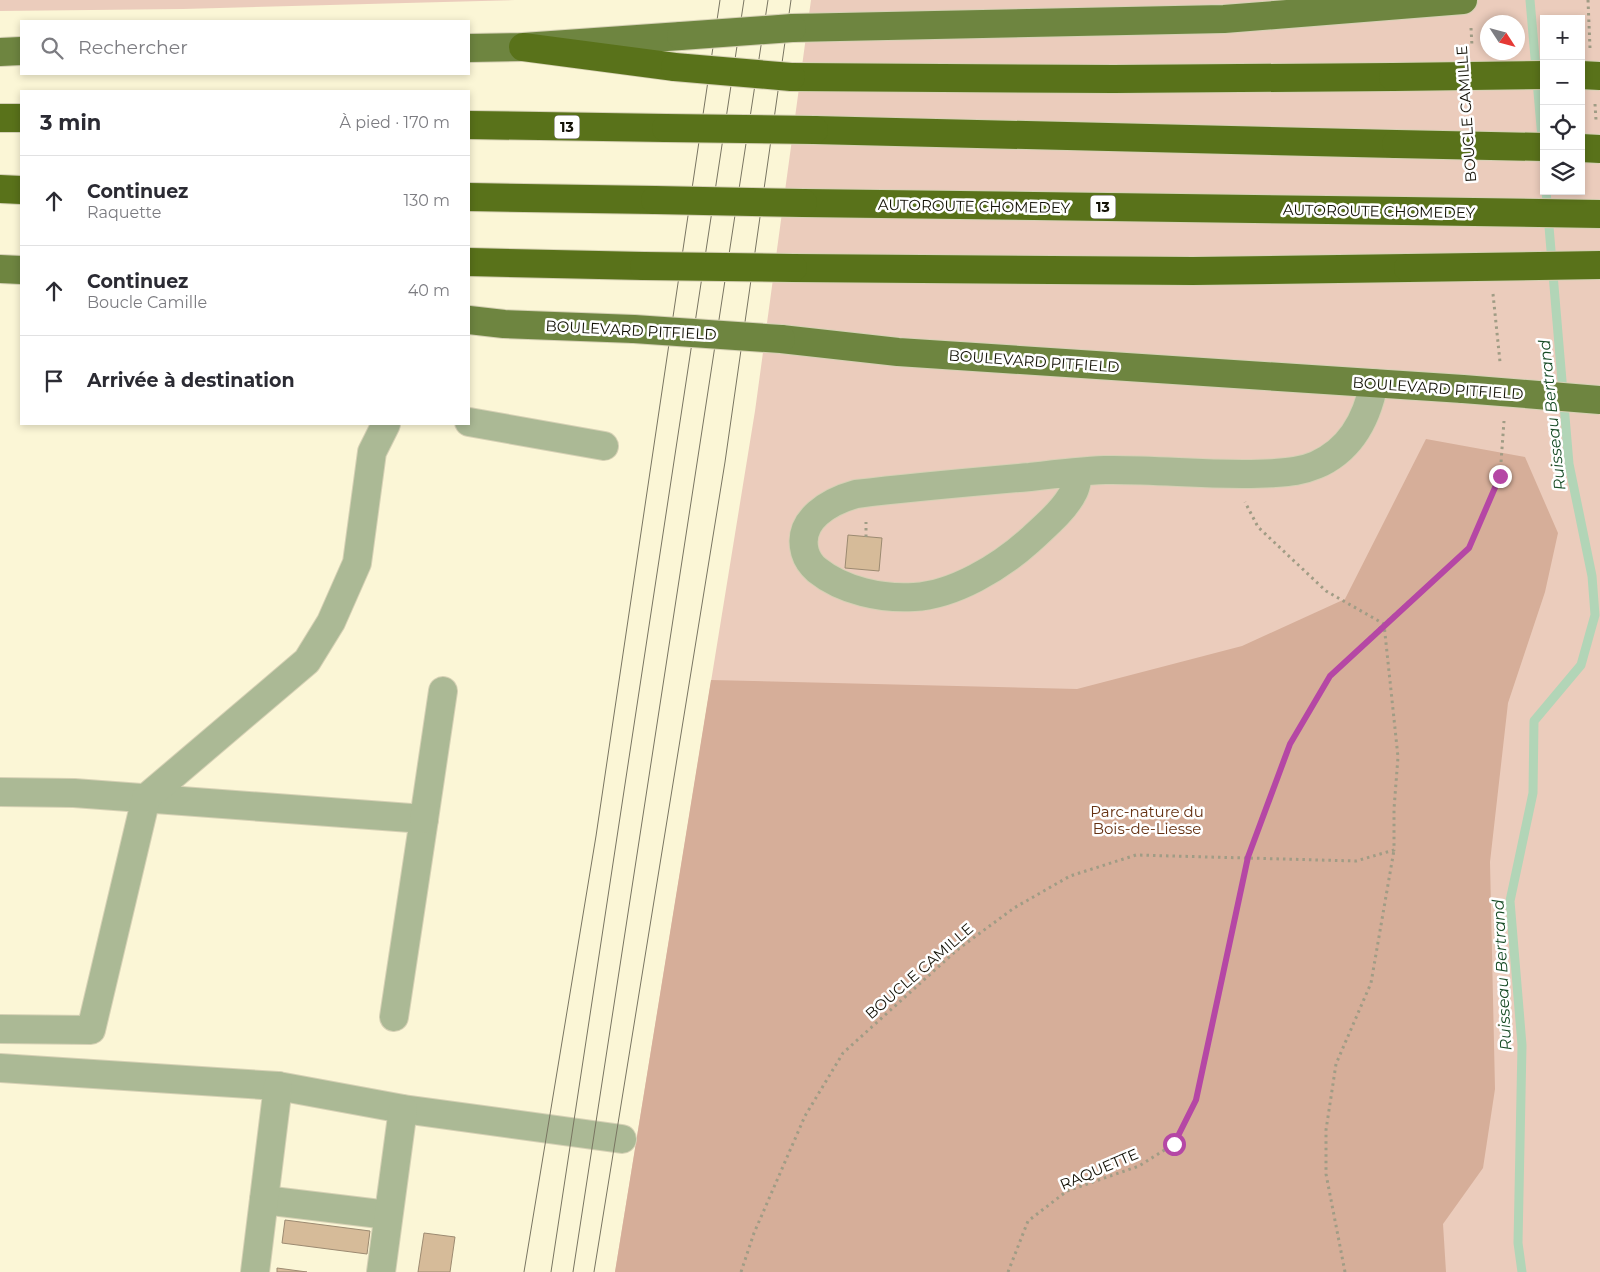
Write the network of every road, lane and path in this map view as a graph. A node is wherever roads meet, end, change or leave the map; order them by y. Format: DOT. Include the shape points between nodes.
graph roads {
  1 [pos="1467,12"];
  2 [pos="523,47"];
  3 [pos="470,48"];
  4 [pos="1472,49"];
  5 [pos="20,51"];
  6 [pos="0,52"];
  7 [pos="1540,75"];
  8 [pos="1585,75"];
  9 [pos="1600,76"];
  10 [pos="0,118"];
  11 [pos="20,118"];
  12 [pos="470,125"];
  13 [pos="1540,147"];
  14 [pos="1585,148"];
  15 [pos="1600,149"];
  16 [pos="0,189"];
  17 [pos="20,190"];
  18 [pos="470,197"];
  19 [pos="1600,214"];
  20 [pos="470,262"];
  21 [pos="1600,265"];
  22 [pos="0,269"];
  23 [pos="20,270"];
  24 [pos="1492,286"];
  25 [pos="470,320"];
  26 [pos="1500,363"];
  27 [pos="1374,383"];
  28 [pos="1600,400"];
  29 [pos="1505,411"];
  30 [pos="470,422"];
  31 [pos="386,425"];
  32 [pos="604,446"];
  33 [pos="1079,472"];
  34 [pos="1230,475"];
  35 [pos="1384,624"];
  36 [pos="443,691"];
  37 [pos="0,792"];
  38 [pos="146,798"];
  39 [pos="424,819"];
  40 [pos="1394,850"];
  41 [pos="1248,857"];
  42 [pos="394,1017"];
  43 [pos="0,1028"];
  44 [pos="0,1068"];
  45 [pos="278,1086"];
  46 [pos="403,1109"];
  47 [pos="622,1139"];
  48 [pos="264,1200"];
  49 [pos="388,1215"];
  50 [pos="255,1272"];
  51 [pos="381,1272"];
  52 [pos="741,1272"];
  53 [pos="1008,1272"];
  54 [pos="1345,1272"];
  1 -- 2 [label="main road, bridge" via="1398,6 1224,19 830,27"];
  1 -- 4 [label="path, BOUCLE CAMILLE"];
  2 -- 3 [label="main road"];
  2 -- 7 [label="highway, bridge" via="675,67 822,77 1124,79"];
  5 -- 6 [label="main road"];
  8 -- 9 [label="highway, bridge"];
  10 -- 11 [label="highway"];
  12 -- 13 [label="highway, 13, bridge"];
  14 -- 15 [label="highway, bridge"];
  16 -- 17 [label="highway"];
  18 -- 19 [label="highway, AUTOROUTE CHOMEDEY / 13, bridge"];
  20 -- 21 [label="highway, bridge" via="1193,271"];
  22 -- 23 [label="main road"];
  24 -- 26 [label="path"];
  25 -- 27 [label="main road, BOULEVARD PITFIELD, bridge" via="781,339 908,353"];
  27 -- 28 [label="main road, BOULEVARD PITFIELD, bridge"];
  27 -- 34 [label="lane" via="1370,406 1360,426 1349,442 1333,455 1292,473"];
  29 -- 35 [label="path" via="1500,476 1469,548"];
  30 -- 32 [label="lane"];
  31 -- 38 [label="lane" via="372,452 357,563 332,622 307,661"];
  33 -- 33 [label="lane" via="856,494 838,499 820,510 807,526 803,545 807,559 815,569 840,584 858,590 916,597 943,591 976,577 1016,552 1065,504 1074,490"];
  33 -- 34 [label="lane" via="1105,470"];
  34 -- 35 [label="path" via="1258,527 1326,591"];
  35 -- 40 [label="path" via="1398,757"];
  35 -- 41 [label="path, RAQUETTE" via="1330,676 1290,744"];
  36 -- 39 [label="lane"];
  37 -- 38 [label="lane"];
  38 -- 39 [label="lane"];
  38 -- 43 [label="lane" via="91,1030"];
  39 -- 42 [label="lane"];
  40 -- 41 [label="path, BOUCLE CAMILLE" via="1356,861"];
  40 -- 54 [label="path" via="1372,983 1336,1064 1326,1130 1326,1174"];
  41 -- 52 [label="path, BOUCLE CAMILLE" via="1136,855 1080,873 1014,908 956,950 843,1053 805,1116"];
  41 -- 53 [label="path, RAQUETTE" via="1196,1100 1174,1144 1139,1166 1067,1191 1059,1197 1028,1221"];
  44 -- 45 [label="lane"];
  45 -- 46 [label="lane"];
  45 -- 48 [label="lane"];
  46 -- 47 [label="lane"];
  46 -- 49 [label="lane"];
  48 -- 49 [label="lane"];
  48 -- 50 [label="lane"];
  49 -- 51 [label="lane"];
}
